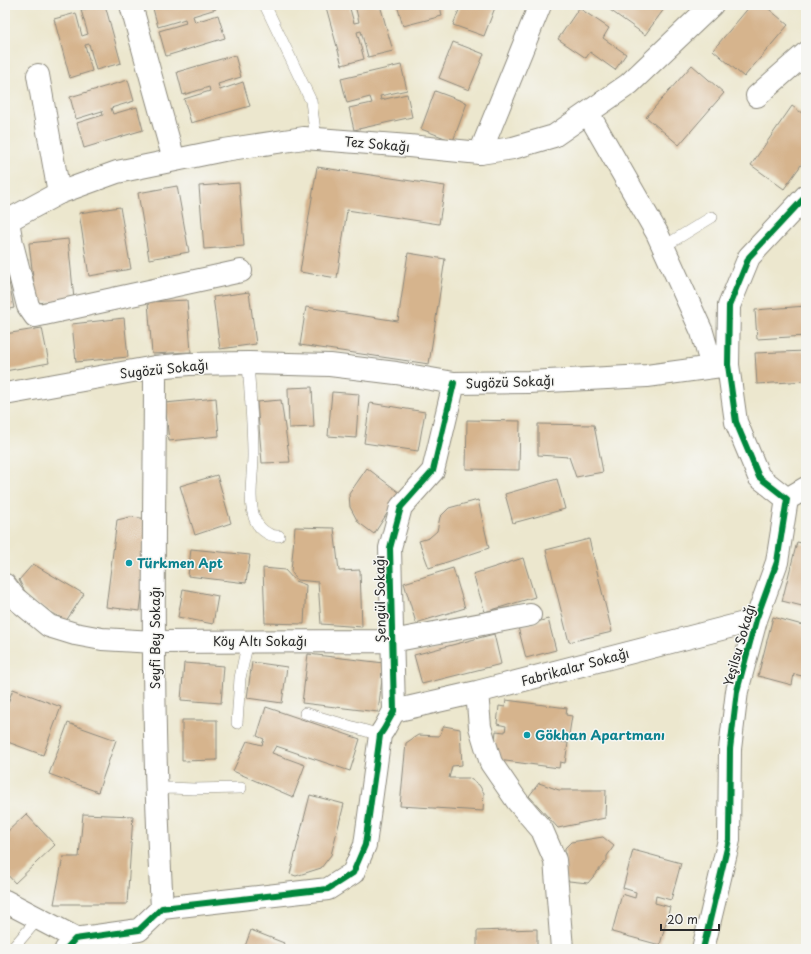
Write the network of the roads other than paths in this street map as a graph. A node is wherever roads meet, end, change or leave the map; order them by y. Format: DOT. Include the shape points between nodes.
graph roads {
  1 [pos="131,5"];
  2 [pos="265,5"];
  3 [pos="540,5"];
  4 [pos="712,5"];
  5 [pos="806,53"];
  6 [pos="38,75"];
  7 [pos="757,96"];
  8 [pos="588,113"];
  9 [pos="316,139"];
  10 [pos="480,154"];
  11 [pos="174,160"];
  12 [pos="59,193"];
  13 [pos="806,196"];
  14 [pos="712,217"];
  15 [pos="6,220"];
  16 [pos="663,247"];
  17 [pos="241,271"];
  18 [pos="248,363"];
  19 [pos="720,366"];
  20 [pos="155,367"];
  21 [pos="454,383"];
  22 [pos="5,394"];
  23 [pos="806,488"];
  24 [pos="787,499"];
  25 [pos="279,536"];
  26 [pos="5,585"];
  27 [pos="530,614"];
  28 [pos="756,620"];
  29 [pos="392,640"];
  30 [pos="248,641"];
  31 [pos="154,642"];
  32 [pos="477,692"];
  33 [pos="394,711"];
  34 [pos="305,713"];
  35 [pos="237,723"];
  36 [pos="380,734"];
  37 [pos="241,788"];
  38 [pos="156,789"];
  39 [pos="5,901"];
  40 [pos="162,908"];
  41 [pos="38,919"];
  42 [pos="71,944"];
  43 [pos="12,949"];
  44 [pos="98,949"];
  45 [pos="562,949"];
  46 [pos="703,949"];
  1 -- 11 [label="street"];
  2 -- 9 [label="lane" via="311,101"];
  3 -- 10 [label="street"];
  4 -- 8 [label="street, Tez Sokağı" via="629,84"];
  5 -- 7 [label="street"];
  6 -- 12 [label="street"];
  8 -- 10 [label="street, Tez Sokağı" via="554,136"];
  8 -- 16 [label="street"];
  9 -- 10 [label="street, Tez Sokağı"];
  9 -- 11 [label="street, Tez Sokağı" via="289,140"];
  11 -- 12 [label="street, Tez Sokağı" via="117,172"];
  12 -- 15 [label="street, Tez Sokağı"];
  13 -- 19 [label="street" via="749,257 729,306"];
  14 -- 16 [label="lane"];
  15 -- 17 [label="street" via="28,306 35,316"];
  16 -- 19 [label="street"];
  18 -- 20 [label="street, Sugözü Sokağı"];
  18 -- 21 [label="street, Sugözü Sokağı" via="330,364"];
  18 -- 25 [label="lane" via="253,454 251,504 254,518 260,528 272,536"];
  19 -- 21 [label="street, Sugözü Sokağı" via="646,376"];
  19 -- 24 [label="street" via="736,422 759,477"];
  20 -- 22 [label="street, Sugözü Sokağı"];
  20 -- 31 [label="street, Seyfi Bey Sokağı"];
  21 -- 29 [label="street, Şengül Sokağı" via="432,471 401,507 390,548"];
  23 -- 24 [label="street"];
  24 -- 28 [label="street, Yeşilsu Sokağı" via="778,562"];
  26 -- 31 [label="street, Köy Altı Sokağı" via="15,598 49,626 102,639"];
  27 -- 29 [label="street, Köy Altı Sokağı"];
  28 -- 32 [label="street, Fabrikalar Sokağı"];
  28 -- 46 [label="street, Yeşilsu Sokağı" via="737,691 731,742 729,840"];
  29 -- 30 [label="street, Köy Altı Sokağı"];
  29 -- 33 [label="street, Şengül Sokağı"];
  30 -- 31 [label="street, Köy Altı Sokağı"];
  30 -- 35 [label="lane" via="240,678"];
  31 -- 38 [label="street, Seyfi Bey Sokağı"];
  32 -- 33 [label="street, Fabrikalar Sokağı"];
  32 -- 45 [label="street" via="480,727 491,763 517,801 542,830 556,860"];
  33 -- 36 [label="street"];
  34 -- 36 [label="lane"];
  36 -- 40 [label="street" via="365,845 353,873 328,889"];
  37 -- 38 [label="lane"];
  38 -- 40 [label="street, Seyfi Bey Sokağı"];
  39 -- 41 [label="street"];
  40 -- 42 [label="street" via="140,930"];
  41 -- 42 [label="street"];
  41 -- 43 [label="lane"];
  42 -- 44 [label="street"];
}
